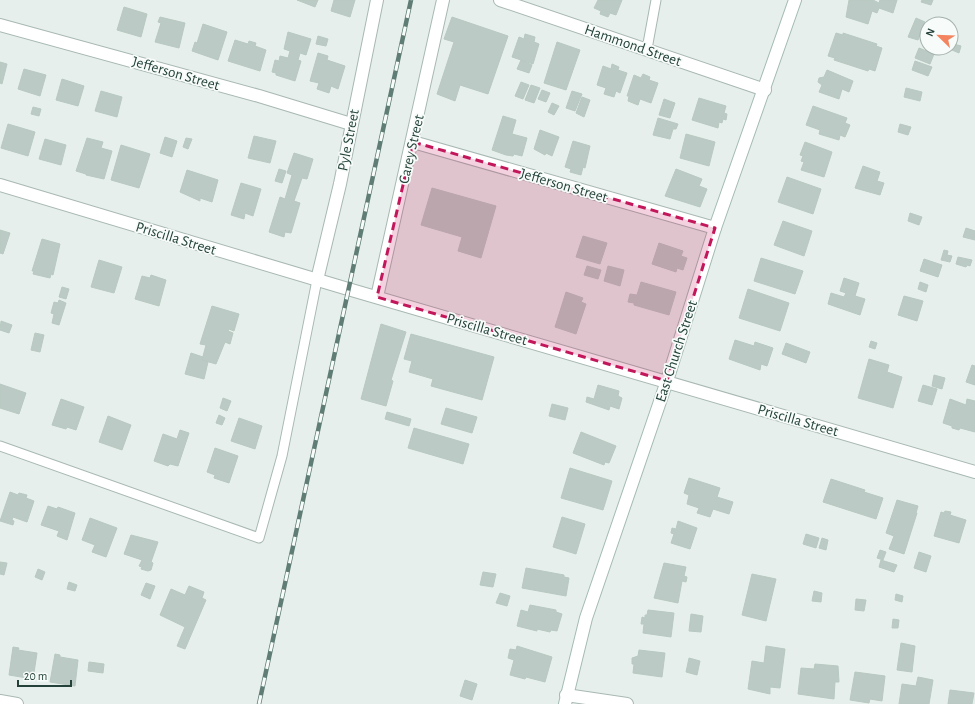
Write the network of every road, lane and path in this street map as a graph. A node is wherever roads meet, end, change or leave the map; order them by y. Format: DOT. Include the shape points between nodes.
graph roads {
  1 [pos="377,0"];
  2 [pos="443,0"];
  3 [pos="500,0"];
  4 [pos="656,0"];
  5 [pos="795,0"];
  6 [pos="0,25"];
  7 [pos="647,49"];
  8 [pos="765,90"];
  9 [pos="351,124"];
  10 [pos="413,142"];
  11 [pos="0,185"];
  12 [pos="715,228"];
  13 [pos="317,280"];
  14 [pos="377,297"];
  15 [pos="667,381"];
  16 [pos="0,446"];
  17 [pos="975,472"];
  18 [pos="565,700"];
  19 [pos="0,701"];
  20 [pos="17,704"];
  21 [pos="627,704"];
  1 -- 9 [label="street, Pyle Street"];
  2 -- 10 [label="street, Carey Street"];
  3 -- 7 [label="street, Hammond Street"];
  4 -- 7 [label="lane"];
  5 -- 8 [label="street, East Church Street"];
  6 -- 9 [label="street, Jefferson Street"];
  7 -- 8 [label="street, Hammond Street"];
  8 -- 12 [label="street, East Church Street"];
  9 -- 13 [label="street, Pyle Street" via="340,184"];
  10 -- 12 [label="street, Jefferson Street"];
  10 -- 14 [label="street, Carey Street"];
  11 -- 13 [label="street, Priscilla Street"];
  12 -- 15 [label="street, East Church Street"];
  13 -- 14 [label="street, Priscilla Street"];
  13 -- 16 [label="lane" via="282,456 259,538"];
  14 -- 15 [label="street, Priscilla Street"];
  15 -- 17 [label="street, Priscilla Street"];
  15 -- 18 [label="street, East Church Street" via="586,618"];
  18 -- 21 [label="street"];
  19 -- 20 [label="street"];
}
